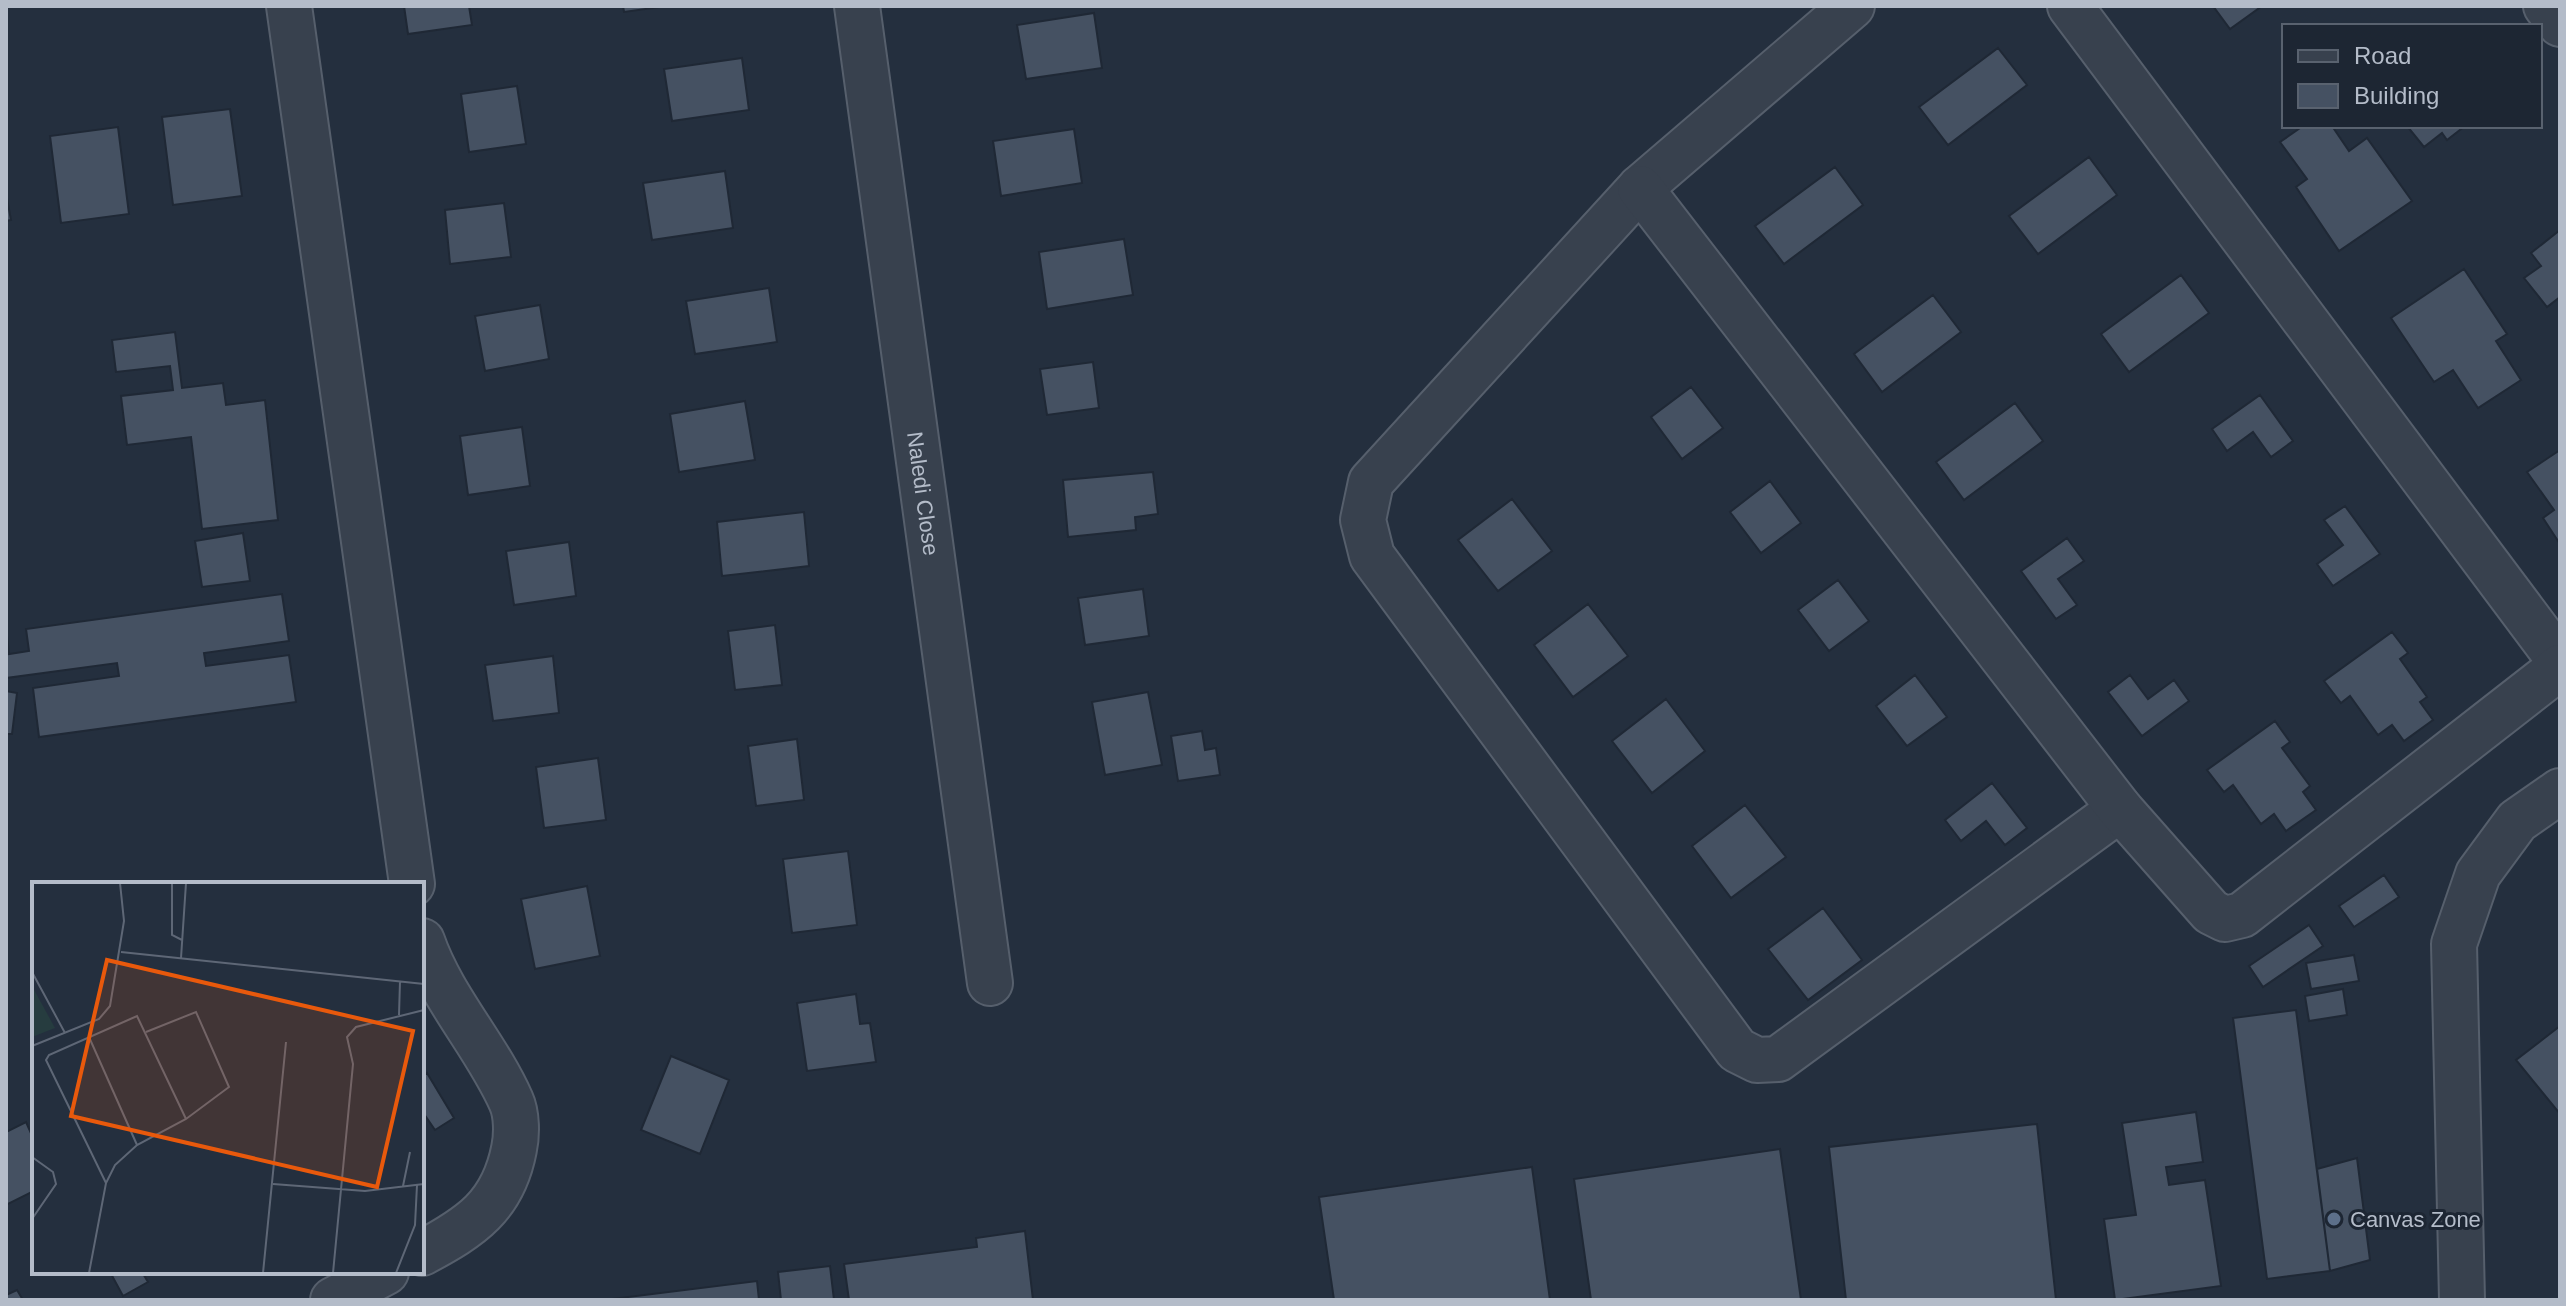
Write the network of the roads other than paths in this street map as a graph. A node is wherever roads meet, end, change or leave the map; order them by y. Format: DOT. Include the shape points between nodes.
graph roads {
  1 [pos="289,6"];
  2 [pos="857,6"];
  3 [pos="1852,6"];
  4 [pos="2070,6"];
  5 [pos="2546,6"];
  6 [pos="2560,24"];
  7 [pos="1640,188"];
  8 [pos="2560,664"];
  9 [pos="2560,791"];
  10 [pos="2120,809"];
  11 [pos="412,882"];
  12 [pos="424,946"];
  13 [pos="990,983"];
  14 [pos="424,1252"];
  15 [pos="382,1274"];
  16 [pos="333,1300"];
  17 [pos="2462,1300"];
  1 -- 11 [label="street"];
  2 -- 13 [label="street, Naledi Close"];
  3 -- 7 [label="street"];
  4 -- 8 [label="street"];
  5 -- 6 [label="street"];
  7 -- 10 [label="street"];
  7 -- 10 [label="street" via="1371,482 1363,520 1372,556 1737,1050 1757,1060 1778,1059"];
  8 -- 10 [label="street" via="2242,915 2225,919 2211,912"];
  9 -- 17 [label="street" via="2517,821 2478,874 2454,944"];
  12 -- 14 [label="street" via="443,989 512,1103 516,1137 509,1172 495,1200 460,1233"];
  15 -- 16 [label="street"];
}
